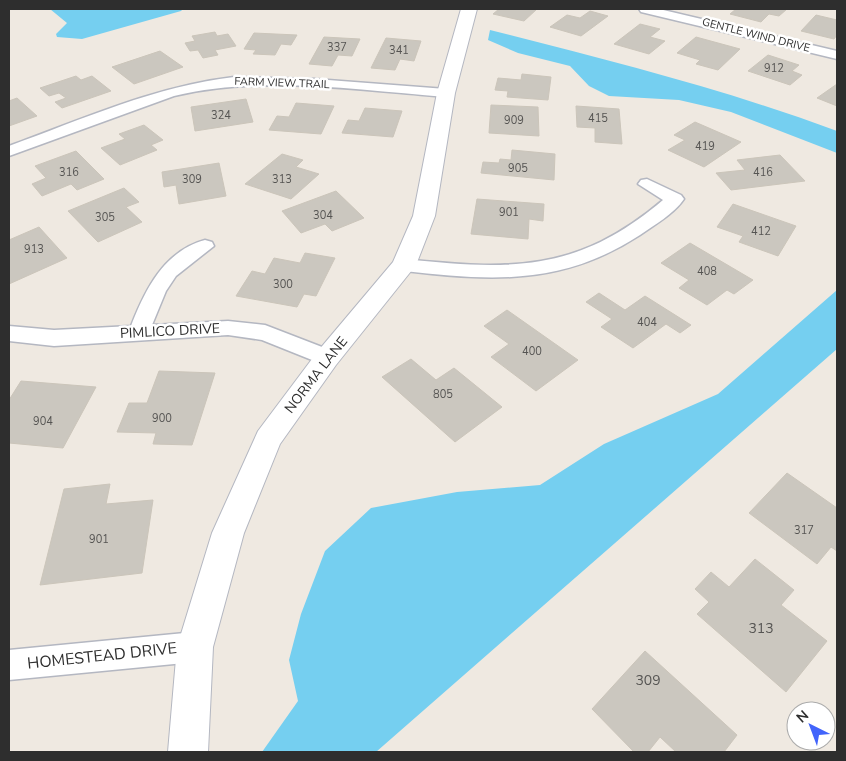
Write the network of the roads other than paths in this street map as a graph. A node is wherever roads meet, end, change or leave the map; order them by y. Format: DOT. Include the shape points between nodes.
graph roads {
  1 [pos="469,9"];
  2 [pos="645,9"];
  3 [pos="837,55"];
  4 [pos="446,93"];
  5 [pos="9,151"];
  6 [pos="647,184"];
  7 [pos="205,246"];
  8 [pos="404,265"];
  9 [pos="139,332"];
  10 [pos="9,334"];
  11 [pos="327,358"];
  12 [pos="195,647"];
  13 [pos="9,665"];
  14 [pos="188,752"];
  1 -- 4 [label="street, NORMA LANE"];
  2 -- 3 [label="street, GENTLE WIND DRIVE"];
  4 -- 5 [label="street, FARM VIEW TRAIL" via="315,83 234,81 202,85 169,93"];
  4 -- 8 [label="street, NORMA LANE" via="424,216"];
  6 -- 8 [label="street" via="675,199 654,218 624,237 582,257 529,270 470,272"];
  7 -- 9 [label="street" via="175,264 164,278"];
  8 -- 11 [label="street, NORMA LANE"];
  9 -- 10 [label="street, PIMLICO DRIVE" via="54,338"];
  9 -- 11 [label="street, PIMLICO DRIVE" via="228,328 265,333"];
  11 -- 12 [label="street, NORMA LANE" via="268,439 228,533"];
  12 -- 13 [label="street, HOMESTEAD DRIVE"];
  12 -- 14 [label="street, NORMA LANE"];
}
